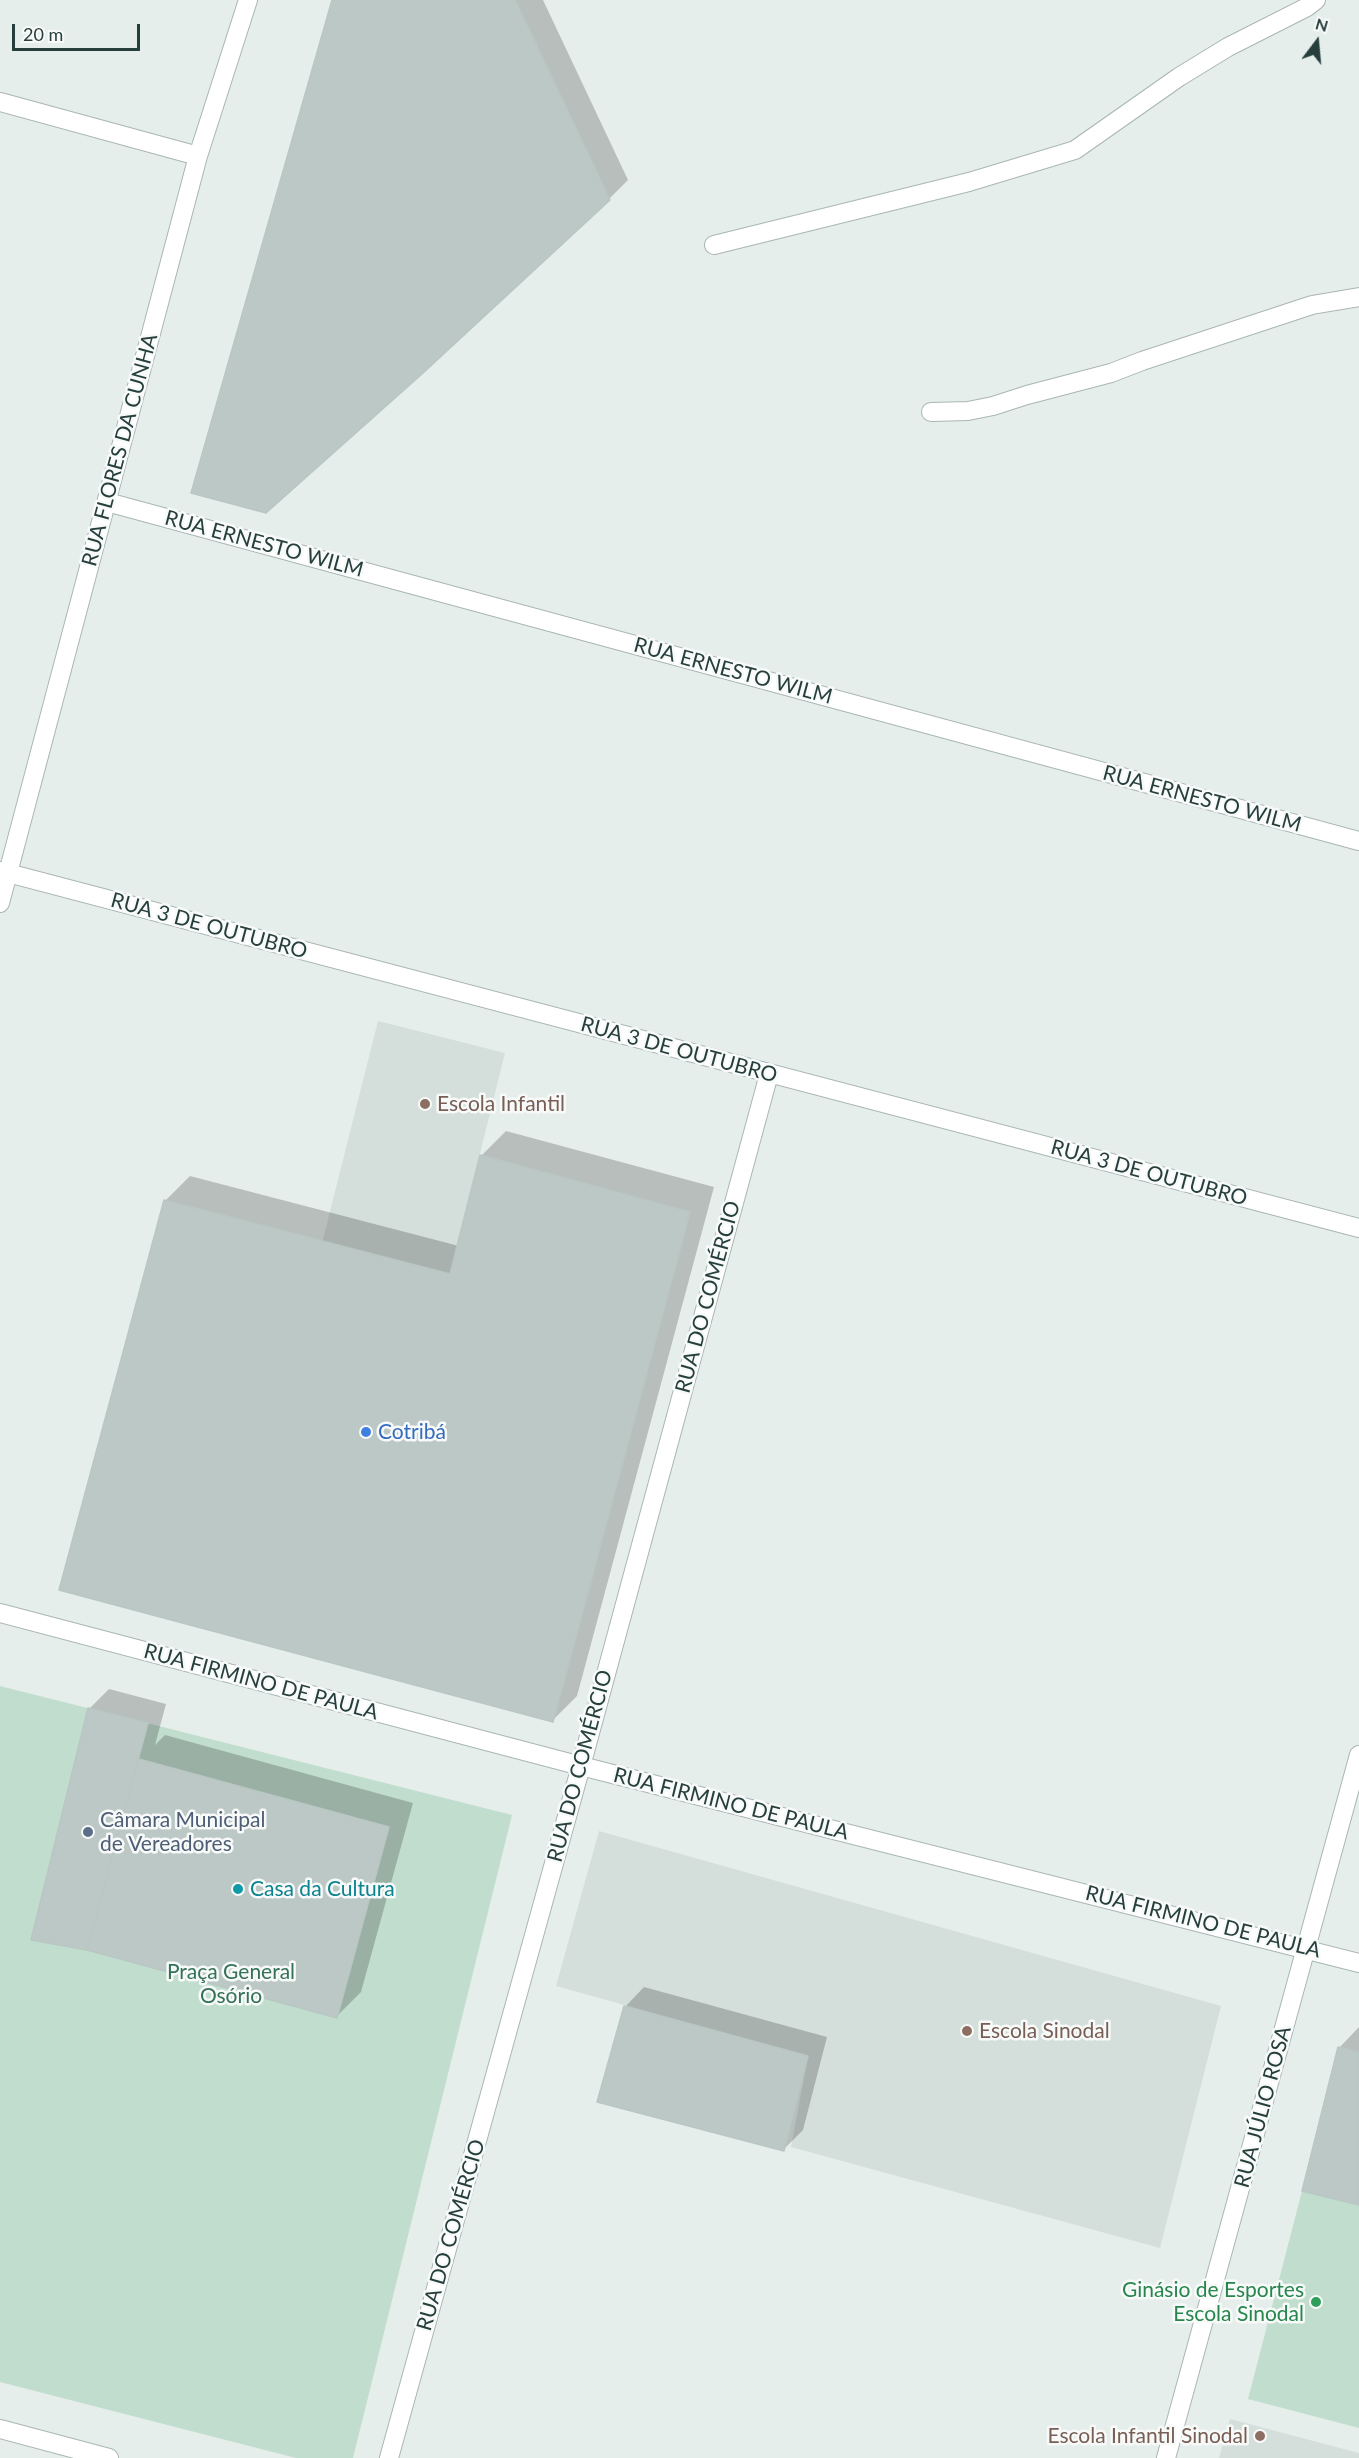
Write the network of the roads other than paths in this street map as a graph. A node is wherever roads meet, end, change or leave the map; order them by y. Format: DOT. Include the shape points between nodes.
graph roads {
  1 [pos="248,0"];
  2 [pos="1316,0"];
  3 [pos="0,102"];
  4 [pos="198,156"];
  5 [pos="714,245"];
  6 [pos="1359,297"];
  7 [pos="931,412"];
  8 [pos="107,502"];
  9 [pos="1359,841"];
  10 [pos="4,872"];
  11 [pos="0,903"];
  12 [pos="769,1074"];
  13 [pos="1359,1228"];
  14 [pos="0,1613"];
  15 [pos="1359,1755"];
  16 [pos="581,1766"];
  17 [pos="1306,1948"];
  18 [pos="1359,1963"];
  19 [pos="0,2428"];
  20 [pos="109,2458"];
  21 [pos="389,2458"];
  22 [pos="1166,2458"];
  1 -- 4 [label="street, RUA FLORES DA CUNHA"];
  2 -- 5 [label="street" via="1179,77 1075,150 969,182"];
  3 -- 4 [label="street"];
  4 -- 8 [label="street, RUA FLORES DA CUNHA"];
  6 -- 7 [label="street" via="1312,305 1111,373 993,406"];
  8 -- 9 [label="street, RUA ERNESTO WILM"];
  8 -- 10 [label="street, RUA FLORES DA CUNHA"];
  10 -- 11 [label="street, RUA FLORES DA CUNHA"];
  10 -- 12 [label="street, RUA 3 DE OUTUBRO"];
  12 -- 13 [label="street, RUA 3 DE OUTUBRO"];
  12 -- 16 [label="street, RUA DO COMÉRCIO"];
  14 -- 16 [label="street, RUA FIRMINO DE PAULA"];
  15 -- 17 [label="street, RUA JÚLIO ROSA"];
  16 -- 17 [label="street, RUA FIRMINO DE PAULA"];
  16 -- 21 [label="street, RUA DO COMÉRCIO"];
  17 -- 18 [label="street, RUA FIRMINO DE PAULA"];
  17 -- 22 [label="street, RUA JÚLIO ROSA"];
  19 -- 20 [label="street"];
}
